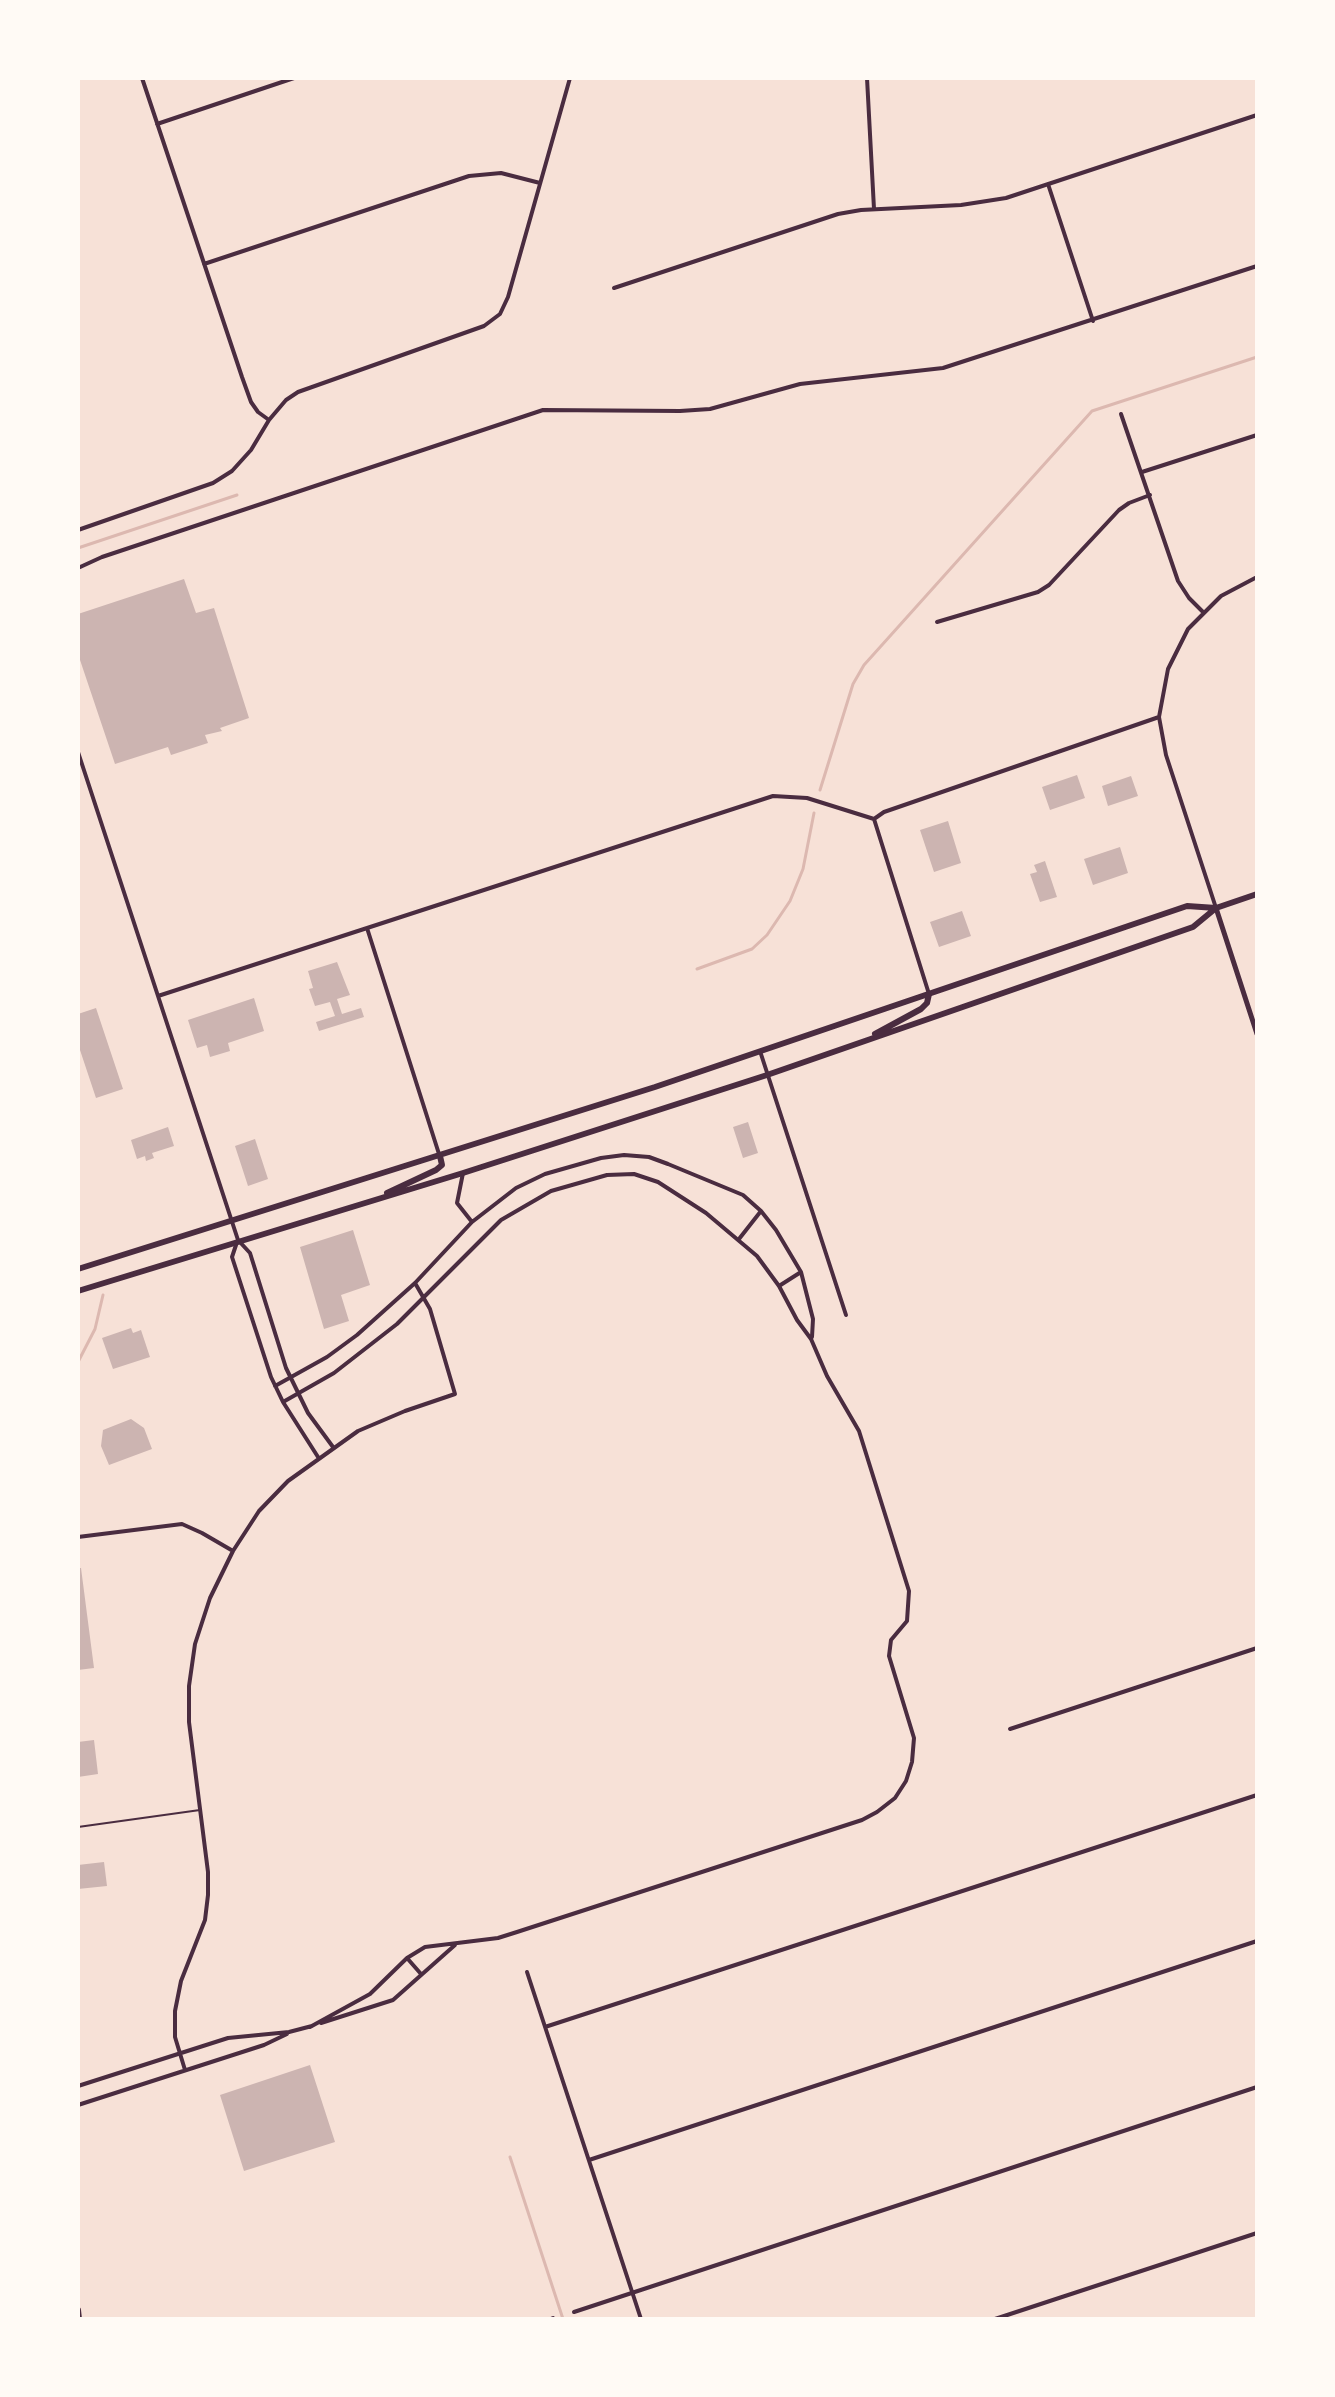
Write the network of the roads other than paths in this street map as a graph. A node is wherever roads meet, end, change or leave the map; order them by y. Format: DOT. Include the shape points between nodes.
graph roads {
  1 [pos="142,78"];
  2 [pos="294,78"];
  3 [pos="570,78"];
  4 [pos="867,78"];
  5 [pos="1257,115"];
  6 [pos="157,124"];
  7 [pos="540,183"];
  8 [pos="1048,184"];
  9 [pos="874,209"];
  10 [pos="204,264"];
  11 [pos="1257,266"];
  12 [pos="614,288"];
  13 [pos="1093,321"];
  14 [pos="1121,414"];
  15 [pos="269,420"];
  16 [pos="1257,435"];
  17 [pos="1142,472"];
  18 [pos="1150,495"];
  19 [pos="78,530"];
  20 [pos="78,568"];
  21 [pos="1257,577"];
  22 [pos="1203,612"];
  23 [pos="937,622"];
  24 [pos="1159,717"];
  25 [pos="78,752"];
  26 [pos="874,819"];
  27 [pos="1257,894"];
  28 [pos="1216,908"];
  29 [pos="367,928"];
  30 [pos="929,994"];
  31 [pos="158,996"];
  32 [pos="1257,1034"];
  33 [pos="858,1043"];
  34 [pos="760,1051"];
  35 [pos="767,1075"];
  36 [pos="440,1156"];
  37 [pos="463,1173"];
  38 [pos="369,1202"];
  39 [pos="761,1211"];
  40 [pos="233,1222"];
  41 [pos="472,1222"];
  42 [pos="739,1239"];
  43 [pos="238,1240"];
  44 [pos="78,1269"];
  45 [pos="801,1272"];
  46 [pos="415,1283"];
  47 [pos="779,1286"];
  48 [pos="78,1291"];
  49 [pos="425,1298"];
  50 [pos="846,1315"];
  51 [pos="811,1339"];
  52 [pos="290,1378"];
  53 [pos="275,1386"];
  54 [pos="298,1394"];
  55 [pos="283,1402"];
  56 [pos="333,1447"];
  57 [pos="318,1457"];
  58 [pos="78,1537"];
  59 [pos="233,1551"];
  60 [pos="1257,1648"];
  61 [pos="1010,1729"];
  62 [pos="1257,1795"];
  63 [pos="200,1810"];
  64 [pos="78,1827"];
  65 [pos="1257,1941"];
  66 [pos="457,1943"];
  67 [pos="407,1958"];
  68 [pos="527,1972"];
  69 [pos="421,1974"];
  70 [pos="310,2027"];
  71 [pos="545,2027"];
  72 [pos="289,2032"];
  73 [pos="180,2053"];
  74 [pos="185,2070"];
  75 [pos="78,2086"];
  76 [pos="1257,2087"];
  77 [pos="78,2105"];
  78 [pos="589,2160"];
  79 [pos="1257,2233"];
  80 [pos="632,2293"];
  81 [pos="78,2310"];
  82 [pos="574,2312"];
  83 [pos="79,2319"];
  84 [pos="641,2319"];
  85 [pos="995,2319"];
  1 -- 6 [label="street"];
  2 -- 6 [label="street"];
  3 -- 7 [label="street"];
  4 -- 9 [label="street"];
  5 -- 8 [label="street"];
  6 -- 10 [label="street"];
  7 -- 10 [label="street" via="501,173 469,176"];
  7 -- 15 [label="street" via="500,314 484,326 298,392"];
  8 -- 9 [label="street" via="983,202"];
  8 -- 13 [label="street"];
  9 -- 12 [label="street" via="838,214"];
  10 -- 15 [label="street" via="251,402"];
  11 -- 13 [label="street"];
  13 -- 20 [label="street" via="943,368 800,384 721,407 543,410"];
  14 -- 17 [label="street"];
  15 -- 19 [label="street" via="232,471 213,483"];
  16 -- 17 [label="street"];
  17 -- 18 [label="street"];
  18 -- 22 [label="street" via="1178,581"];
  18 -- 23 [label="street" via="1119,510 1038,592"];
  21 -- 22 [label="street"];
  22 -- 24 [label="street" via="1173,655"];
  24 -- 26 [label="street"];
  24 -- 28 [label="street" via="1166,755"];
  25 -- 31 [label="street"];
  26 -- 29 [label="street" via="807,798 773,796"];
  26 -- 30 [label="street"];
  27 -- 28 [label="main road"];
  28 -- 30 [label="main road" via="1187,906"];
  28 -- 32 [label="street"];
  28 -- 33 [label="main road" via="1193,927"];
  29 -- 31 [label="street"];
  29 -- 36 [label="street"];
  30 -- 33 [label="main road" via="921,1009"];
  30 -- 34 [label="main road"];
  31 -- 40 [label="street"];
  33 -- 35 [label="main road"];
  34 -- 35 [label="street"];
  34 -- 36 [label="main road"];
  35 -- 37 [label="main road"];
  35 -- 50 [label="street"];
  36 -- 38 [label="main road" via="442,1165 436,1170"];
  36 -- 40 [label="main road"];
  37 -- 38 [label="main road"];
  37 -- 41 [label="street" via="457,1203"];
  38 -- 43 [label="main road"];
  39 -- 41 [label="street" via="743,1195 668,1164 624,1155 545,1174 516,1188"];
  39 -- 42 [label="street"];
  39 -- 45 [label="street"];
  40 -- 43 [label="street"];
  40 -- 44 [label="main road"];
  41 -- 46 [label="street"];
  42 -- 47 [label="street"];
  42 -- 49 [label="street" via="658,1182 634,1174 607,1175 551,1191 501,1220"];
  43 -- 48 [label="main road"];
  43 -- 52 [label="street" via="250,1253"];
  43 -- 53 [label="street" via="232,1257"];
  45 -- 47 [label="street"];
  45 -- 51 [label="street" via="813,1319"];
  46 -- 49 [label="street"];
  46 -- 52 [label="street" via="357,1335"];
  47 -- 51 [label="street"];
  49 -- 54 [label="street" via="366,1350"];
  49 -- 56 [label="street" via="455,1394 358,1431"];
  51 -- 66 [label="street" via="859,1431 908,1583 907,1621 891,1640 889,1656 914,1738 906,1781 895,1798 862,1820 517,1932"];
  52 -- 53 [label="street"];
  52 -- 54 [label="street"];
  53 -- 55 [label="street"];
  54 -- 55 [label="street"];
  54 -- 56 [label="street"];
  55 -- 57 [label="street"];
  56 -- 57 [label="street"];
  57 -- 59 [label="street" via="259,1511"];
  58 -- 59 [label="street" via="182,1524"];
  59 -- 63 [label="street" via="195,1644 189,1686"];
  60 -- 61 [label="street"];
  62 -- 71 [label="street"];
  63 -- 64 [label="lane"];
  63 -- 73 [label="street" via="208,1895 175,2011"];
  65 -- 78 [label="street"];
  66 -- 67 [label="street" via="425,1947"];
  66 -- 69 [label="street"];
  67 -- 69 [label="street"];
  67 -- 70 [label="street" via="370,1994"];
  68 -- 71 [label="street"];
  69 -- 70 [label="street" via="393,2000"];
  70 -- 72 [label="street"];
  71 -- 78 [label="street"];
  72 -- 73 [label="street" via="228,2038"];
  72 -- 74 [label="street"];
  73 -- 74 [label="street"];
  73 -- 75 [label="street"];
  74 -- 77 [label="street"];
  76 -- 80 [label="street"];
  78 -- 80 [label="street"];
  79 -- 85 [label="street"];
  80 -- 82 [label="street"];
  80 -- 84 [label="street"];
  81 -- 83 [label="main road"];
}
